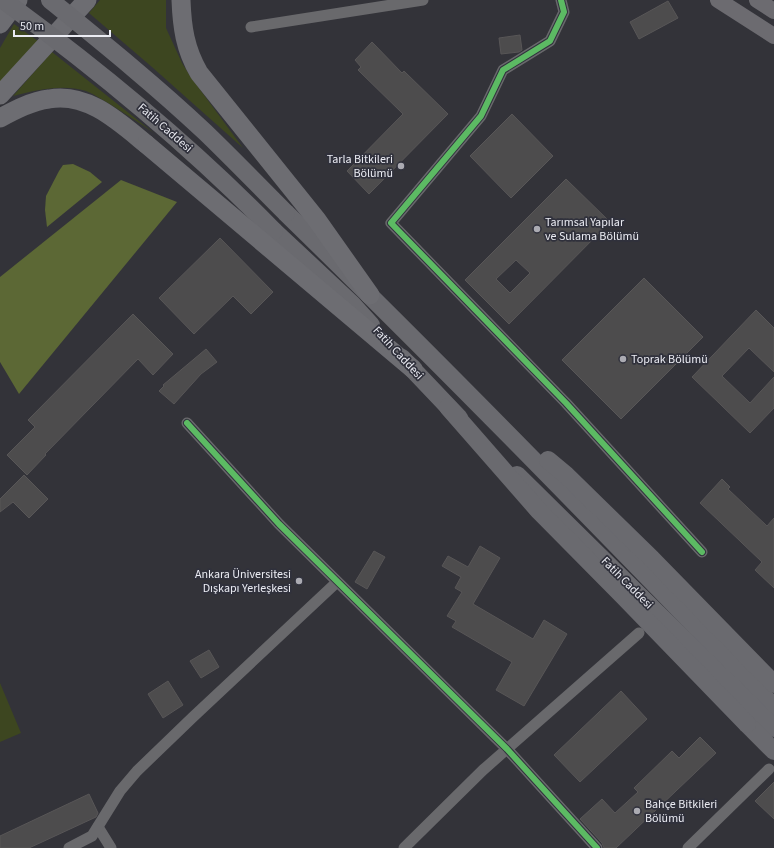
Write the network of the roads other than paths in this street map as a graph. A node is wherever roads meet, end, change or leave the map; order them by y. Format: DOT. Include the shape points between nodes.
graph roads {
  1 [pos="3,0"];
  2 [pos="18,0"];
  3 [pos="50,0"];
  4 [pos="87,0"];
  5 [pos="181,0"];
  6 [pos="423,0"];
  7 [pos="562,0"];
  8 [pos="718,0"];
  9 [pos="757,0"];
  10 [pos="774,11"];
  11 [pos="0,24"];
  12 [pos="251,27"];
  13 [pos="774,36"];
  14 [pos="0,95"];
  15 [pos="0,118"];
  16 [pos="370,295"];
  17 [pos="413,369"];
  18 [pos="465,390"];
  19 [pos="448,407"];
  20 [pos="187,423"];
  21 [pos="702,552"];
  22 [pos="337,582"];
  23 [pos="639,633"];
  24 [pos="774,684"];
  25 [pos="774,707"];
  26 [pos="774,728"];
  27 [pos="507,749"];
  28 [pos="774,751"];
  29 [pos="770,769"];
  30 [pos="98,827"];
  31 [pos="70,848"];
  32 [pos="111,848"];
  33 [pos="404,848"];
  34 [pos="597,848"];
  35 [pos="688,848"];
  1 -- 17 [label="main road, Fatih Caddesi, bridge" via="184,143 352,304"];
  2 -- 11 [label="highway"];
  3 -- 16 [label="main road, Fatih Caddesi, bridge" via="93,34 199,127"];
  4 -- 14 [label="highway"];
  5 -- 16 [label="highway" via="190,58 199,73 318,220"];
  6 -- 12 [label="street"];
  7 -- 21 [label="street" via="564,12 550,41 503,70 481,116 391,223 566,402"];
  8 -- 13 [label="main road"];
  9 -- 10 [label="main road"];
  15 -- 17 [label="highway, bridge" via="28,105 61,97 87,103 102,110 146,144"];
  16 -- 18 [label="main road, Fatih Caddesi"];
  17 -- 19 [label="main road, Fatih Caddesi"];
  18 -- 24 [label="main road" via="566,476 652,559"];
  18 -- 25 [label="main road, Fatih Caddesi"];
  19 -- 26 [label="main road, Fatih Caddesi, bridge"];
  19 -- 28 [label="main road, bridge" via="539,512"];
  20 -- 22 [label="street" via="279,524"];
  22 -- 27 [label="street"];
  22 -- 30 [label="street" via="138,771 120,791"];
  23 -- 27 [label="street"];
  27 -- 33 [label="street"];
  27 -- 34 [label="street"];
  29 -- 35 [label="street"];
  30 -- 31 [label="street" via="92,836"];
  30 -- 32 [label="street"];
}
